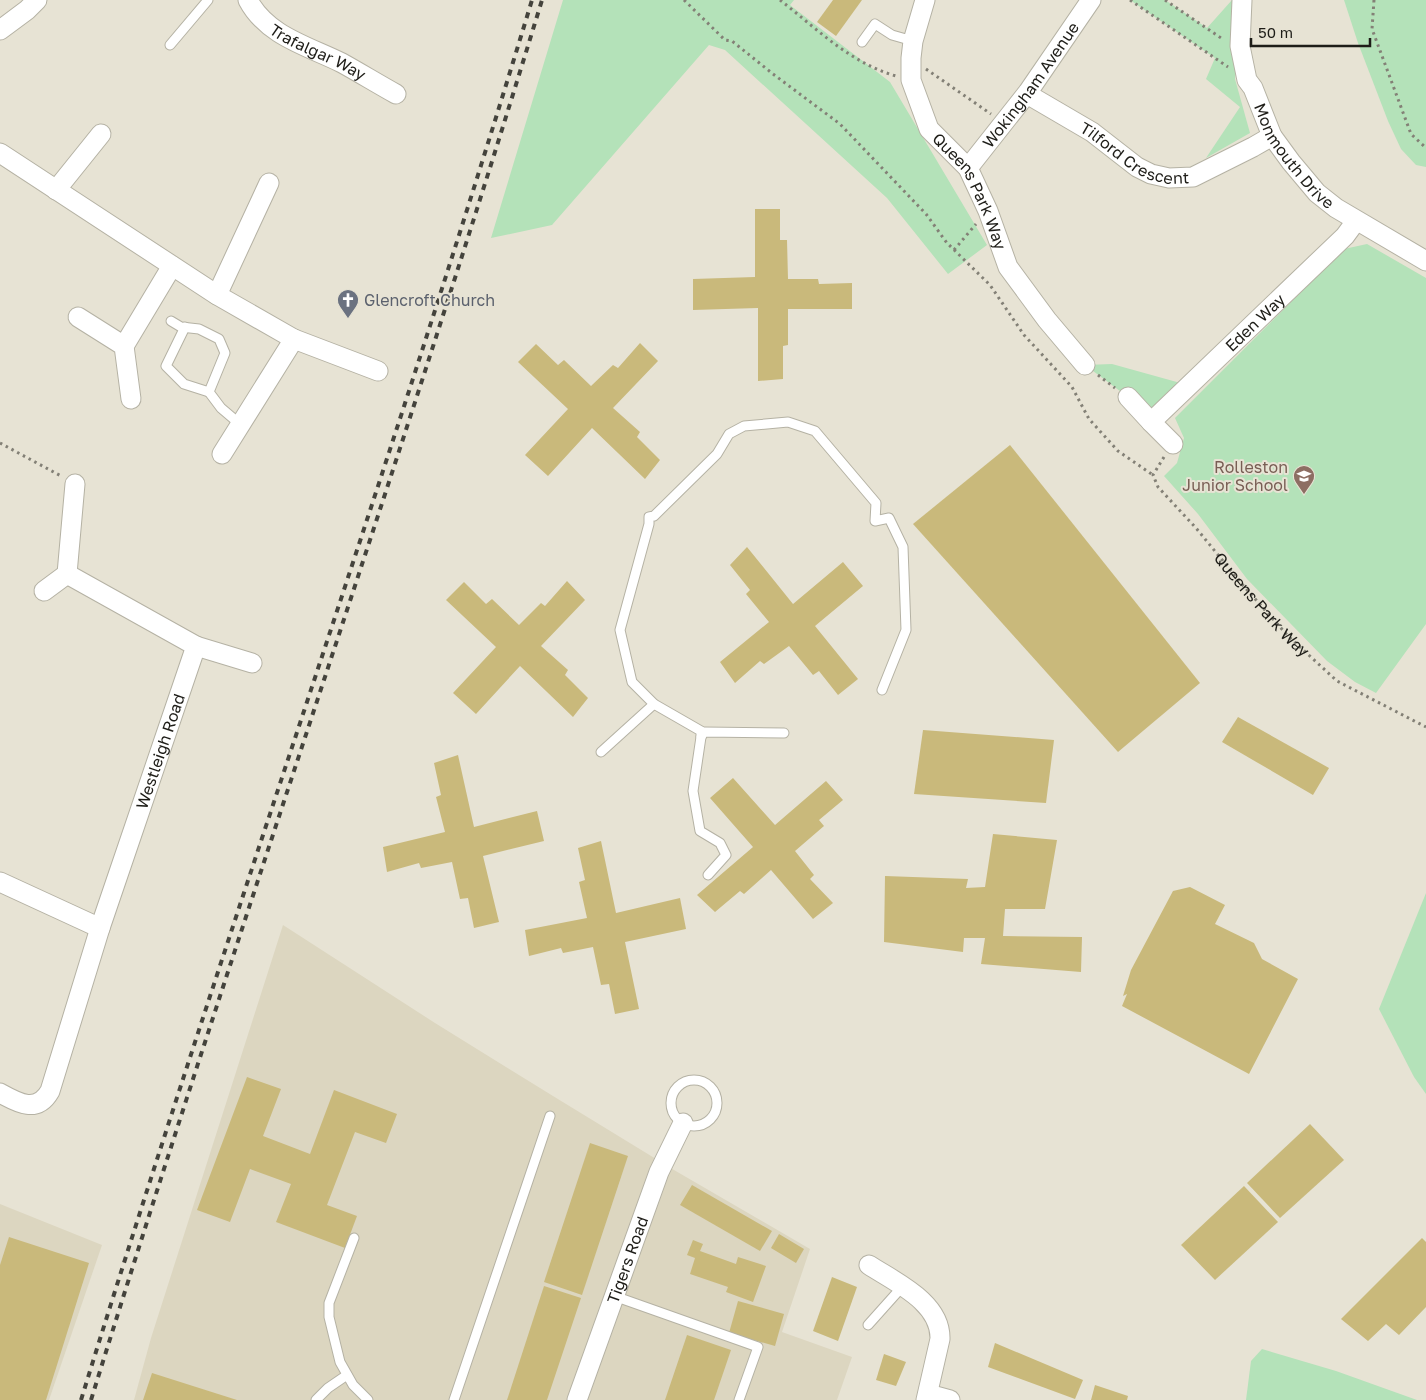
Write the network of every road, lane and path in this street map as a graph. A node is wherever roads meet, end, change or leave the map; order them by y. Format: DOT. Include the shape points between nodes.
graph roads {
  1 [pos="37,0"];
  2 [pos="208,0"];
  3 [pos="248,0"];
  4 [pos="684,0"];
  5 [pos="780,0"];
  6 [pos="924,0"];
  7 [pos="1091,0"];
  8 [pos="1130,0"];
  9 [pos="1165,0"];
  10 [pos="1242,0"];
  11 [pos="1374,0"];
  12 [pos="0,30"];
  13 [pos="862,42"];
  14 [pos="170,44"];
  15 [pos="912,50"];
  16 [pos="1242,52"];
  17 [pos="911,80"];
  18 [pos="1247,80"];
  19 [pos="396,94"];
  20 [pos="1027,94"];
  21 [pos="1004,123"];
  22 [pos="101,134"];
  23 [pos="1272,136"];
  24 [pos="1426,148"];
  25 [pos="2,158"];
  26 [pos="968,168"];
  27 [pos="269,183"];
  28 [pos="56,190"];
  29 [pos="988,210"];
  30 [pos="1356,220"];
  31 [pos="954,250"];
  32 [pos="1426,261"];
  33 [pos="172,266"];
  34 [pos="218,295"];
  35 [pos="78,317"];
  36 [pos="171,321"];
  37 [pos="185,327"];
  38 [pos="294,339"];
  39 [pos="124,346"];
  40 [pos="1085,365"];
  41 [pos="378,371"];
  42 [pos="209,392"];
  43 [pos="1128,397"];
  44 [pos="131,399"];
  45 [pos="1151,422"];
  46 [pos="241,425"];
  47 [pos="0,443"];
  48 [pos="1174,444"];
  49 [pos="222,454"];
  50 [pos="1153,475"];
  51 [pos="75,484"];
  52 [pos="67,574"];
  53 [pos="44,591"];
  54 [pos="196,646"];
  55 [pos="252,663"];
  56 [pos="882,690"];
  57 [pos="654,704"];
  58 [pos="1426,727"];
  59 [pos="784,733"];
  60 [pos="701,737"];
  61 [pos="601,752"];
  62 [pos="708,874"];
  63 [pos="0,882"];
  64 [pos="100,928"];
  65 [pos="0,1093"];
  66 [pos="550,1116"];
  67 [pos="683,1123"];
  68 [pos="354,1238"];
  69 [pos="869,1265"];
  70 [pos="902,1287"];
  71 [pos="614,1296"];
  72 [pos="868,1325"];
  73 [pos="347,1375"];
  74 [pos="927,1397"];
  75 [pos="316,1400"];
  76 [pos="368,1400"];
  77 [pos="454,1400"];
  78 [pos="577,1400"];
  79 [pos="739,1400"];
  80 [pos="950,1400"];
  1 -- 12 [label="street"];
  2 -- 14 [label="lane"];
  3 -- 19 [label="street, Trafalgar Way" via="257,14 277,32"];
  4 -- 31 [label="path" via="725,40 732,41 840,124 926,214"];
  5 -- 17 [label="path" via="846,53 872,67"];
  6 -- 15 [label="street, Queens Park Way"];
  7 -- 20 [label="street, Wokingham Avenue"];
  8 -- 18 [label="path"];
  9 -- 16 [label="path"];
  10 -- 16 [label="street, Monmouth Drive"];
  11 -- 24 [label="path" via="1372,28 1411,134"];
  13 -- 15 [label="lane" via="875,24"];
  15 -- 17 [label="street, Queens Park Way"];
  15 -- 21 [label="path"];
  16 -- 18 [label="street, Monmouth Drive"];
  17 -- 26 [label="street, Queens Park Way" via="929,129"];
  18 -- 23 [label="street, Monmouth Drive" via="1254,88"];
  20 -- 21 [label="street, Wokingham Avenue"];
  20 -- 23 [label="street, Tilford Crescent" via="1092,132 1137,167 1169,178 1193,177"];
  21 -- 26 [label="street, Wokingham Avenue"];
  22 -- 28 [label="street"];
  23 -- 30 [label="street, Monmouth Drive" via="1317,194"];
  25 -- 28 [label="street"];
  26 -- 29 [label="street, Queens Park Way"];
  27 -- 34 [label="street"];
  28 -- 33 [label="street"];
  29 -- 31 [label="path"];
  29 -- 40 [label="street, Queens Park Way" via="1008,267"];
  30 -- 32 [label="street, Monmouth Drive"];
  30 -- 45 [label="street, Eden Way" via="1345,236"];
  31 -- 50 [label="path" via="990,285 1024,335 1072,387 1089,419 1118,451"];
  33 -- 34 [label="street"];
  33 -- 39 [label="street"];
  34 -- 38 [label="street"];
  35 -- 39 [label="street"];
  36 -- 37 [label="lane"];
  37 -- 42 [label="lane" via="199,329 219,339 225,353"];
  37 -- 42 [label="lane" via="166,366 184,384"];
  38 -- 41 [label="street"];
  38 -- 46 [label="street"];
  39 -- 44 [label="street"];
  40 -- 43 [label="path"];
  42 -- 46 [label="lane" via="221,408"];
  43 -- 45 [label="street"];
  45 -- 48 [label="street"];
  46 -- 49 [label="street"];
  47 -- 51 [label="path"];
  48 -- 50 [label="path"];
  50 -- 58 [label="path, Queens Park Way" via="1158,487 1288,636 1336,681"];
  51 -- 52 [label="street"];
  52 -- 53 [label="street"];
  52 -- 54 [label="street"];
  54 -- 55 [label="street"];
  54 -- 64 [label="street, Westleigh Road"];
  56 -- 57 [label="lane" via="906,630 903,547 889,518 875,521 876,503 815,431 788,422 744,426 729,434 718,454 654,516 649,517 620,630 632,682"];
  57 -- 60 [label="lane" via="701,731"];
  57 -- 61 [label="lane"];
  59 -- 60 [label="lane" via="704,732"];
  60 -- 62 [label="lane" via="693,791 700,831 720,843 726,855"];
  63 -- 64 [label="street"];
  64 -- 65 [label="street, Westleigh Road" via="50,1091 43,1100 31,1105 18,1103"];
  66 -- 77 [label="lane"];
  67 -- 67 [label="lane" via="697,1126 710,1120 714,1114 715,1094 704,1083 689,1081 672,1096 673,1112"];
  67 -- 71 [label="street, Tigers Road" via="658,1172"];
  68 -- 73 [label="lane" via="329,1303 333,1338"];
  69 -- 70 [label="street"];
  70 -- 72 [label="lane"];
  70 -- 74 [label="street" via="928,1306 940,1330"];
  71 -- 78 [label="street, Tigers Road"];
  71 -- 79 [label="lane" via="758,1348"];
  73 -- 75 [label="lane"];
  73 -- 76 [label="lane"];
  74 -- 80 [label="street"];
}
